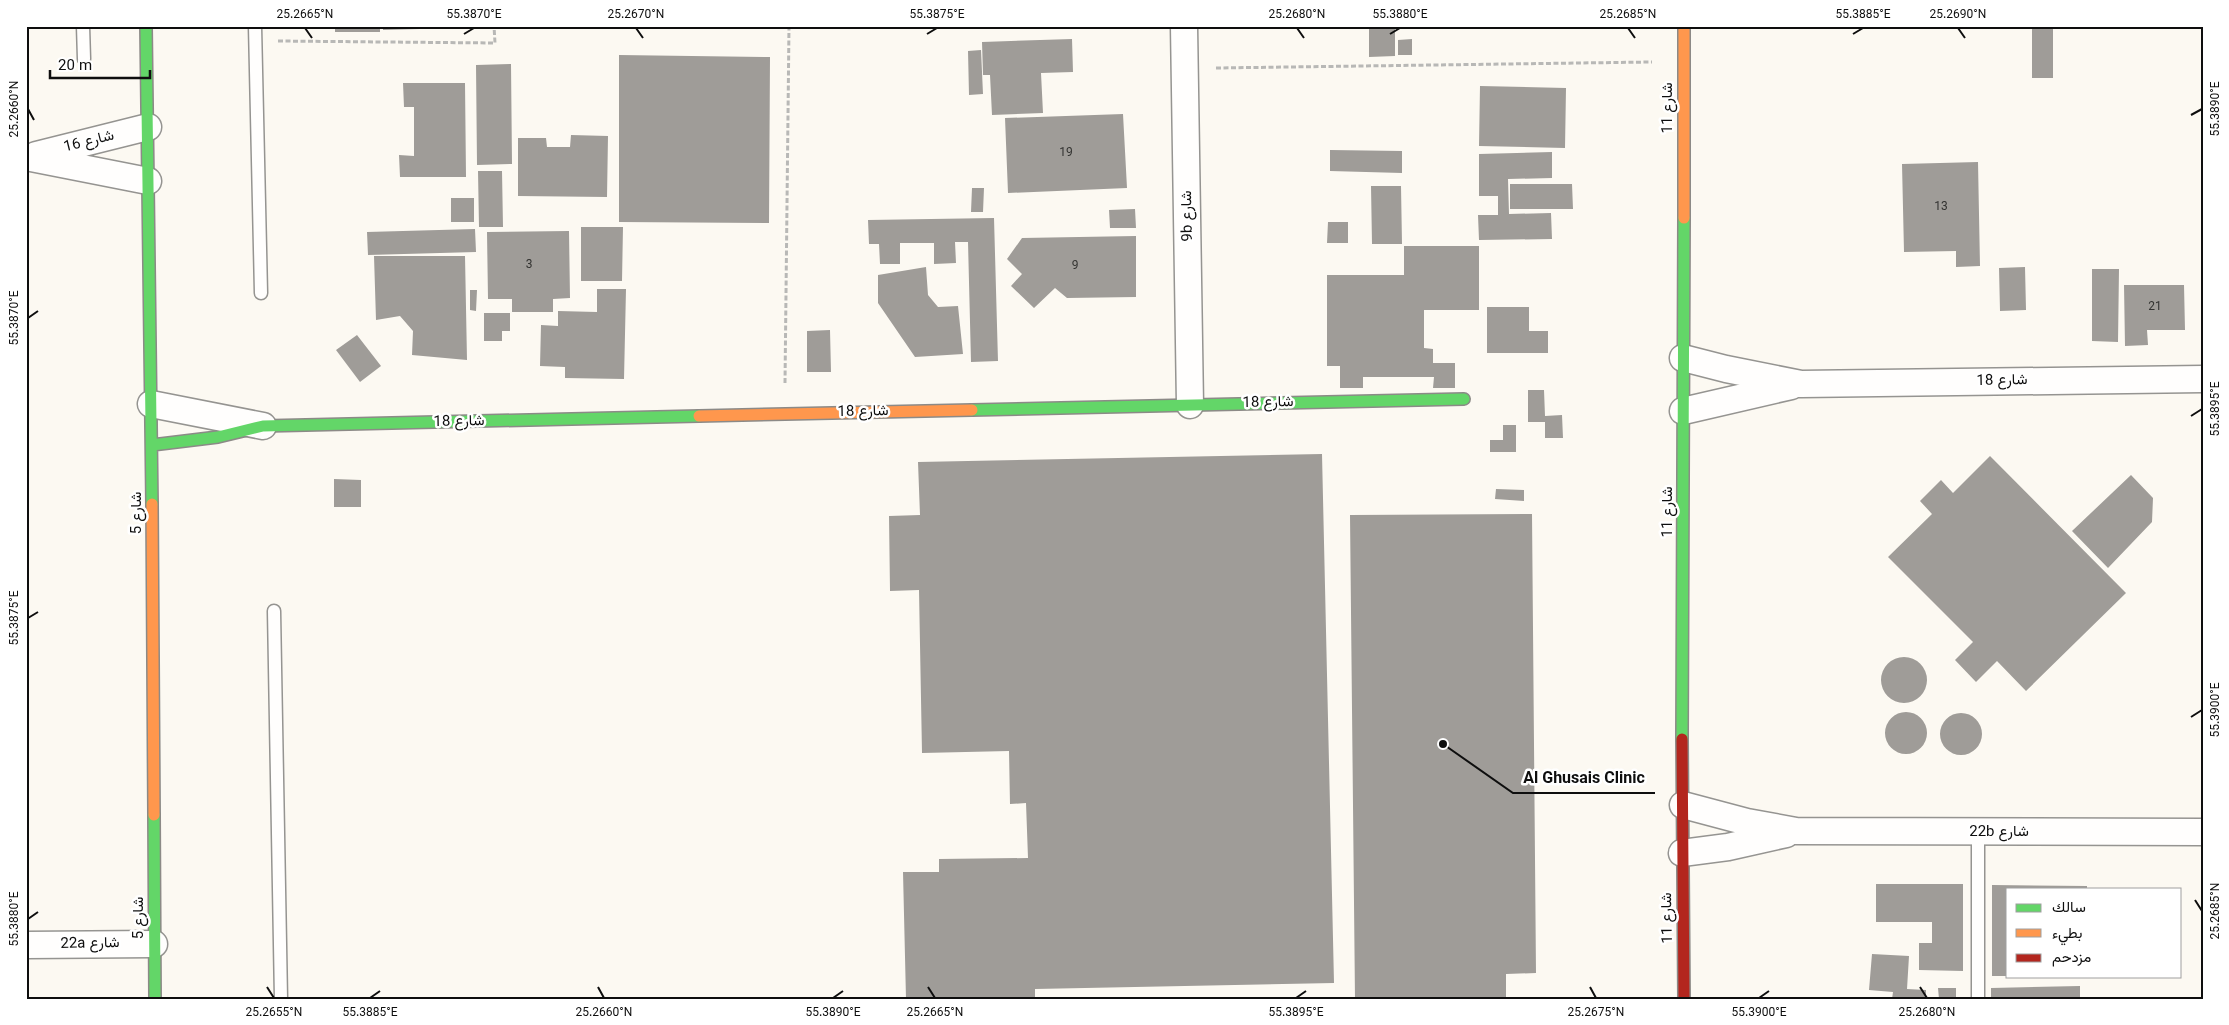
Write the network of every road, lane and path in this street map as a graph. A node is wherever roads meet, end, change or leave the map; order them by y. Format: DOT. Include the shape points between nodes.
graph roads {
  1 [pos="83,26"];
  2 [pos="146,26"];
  3 [pos="254,26"];
  4 [pos="494,26"];
  5 [pos="789,26"];
  6 [pos="1184,26"];
  7 [pos="1684,26"];
  8 [pos="255,41"];
  9 [pos="84,58"];
  10 [pos="1683,62"];
  11 [pos="1185,68"];
  12 [pos="148,127"];
  13 [pos="28,157"];
  14 [pos="148,181"];
  15 [pos="261,293"];
  16 [pos="1683,358"];
  17 [pos="2203,379"];
  18 [pos="1801,384"];
  19 [pos="1464,399"];
  20 [pos="151,404"];
  21 [pos="1190,405"];
  22 [pos="1683,411"];
  23 [pos="784,414"];
  24 [pos="263,426"];
  25 [pos="152,445"];
  26 [pos="274,611"];
  27 [pos="1683,804"];
  28 [pos="1796,831"];
  29 [pos="1978,832"];
  30 [pos="2203,832"];
  31 [pos="1682,853"];
  32 [pos="154,944"];
  33 [pos="26,945"];
  34 [pos="155,999"];
  35 [pos="281,999"];
  36 [pos="1684,999"];
  37 [pos="1978,999"];
  1 -- 9 [label="lane"];
  2 -- 12 [label="street, شارع 5"];
  3 -- 8 [label="lane"];
  4 -- 8 [label="path" via="495,43"];
  5 -- 23 [label="path"];
  6 -- 11 [label="street, 9b شارع"];
  7 -- 10 [label="street, شارع 11"];
  8 -- 15 [label="lane"];
  10 -- 11 [label="path"];
  10 -- 16 [label="street, شارع 11"];
  11 -- 21 [label="street, 9b شارع"];
  12 -- 13 [label="street, شارع 16"];
  12 -- 14 [label="street, شارع 5"];
  13 -- 14 [label="street, شارع 16"];
  14 -- 20 [label="street, شارع 5"];
  16 -- 18 [label="street, شارع 18"];
  16 -- 22 [label="street, شارع 11"];
  17 -- 18 [label="street, شارع 18"];
  18 -- 22 [label="street, شارع 18"];
  19 -- 21 [label="street, شارع 18"];
  20 -- 24 [label="street, شارع 18"];
  20 -- 25 [label="street, شارع 5"];
  21 -- 23 [label="street, شارع 18"];
  22 -- 27 [label="street, شارع 11"];
  23 -- 24 [label="street, شارع 18"];
  24 -- 25 [label="street, شارع 18"];
  25 -- 32 [label="street, شارع 5"];
  26 -- 35 [label="lane"];
  27 -- 28 [label="street, 22b شارع" via="1747,822"];
  27 -- 31 [label="street, شارع 11"];
  28 -- 29 [label="street, 22b شارع"];
  28 -- 31 [label="street, 22b شارع" via="1728,847"];
  29 -- 30 [label="street, 22b شارع"];
  29 -- 37 [label="lane"];
  31 -- 36 [label="street, شارع 11"];
  32 -- 33 [label="street, 22a شارع"];
  32 -- 34 [label="street, شارع 5"];
}
